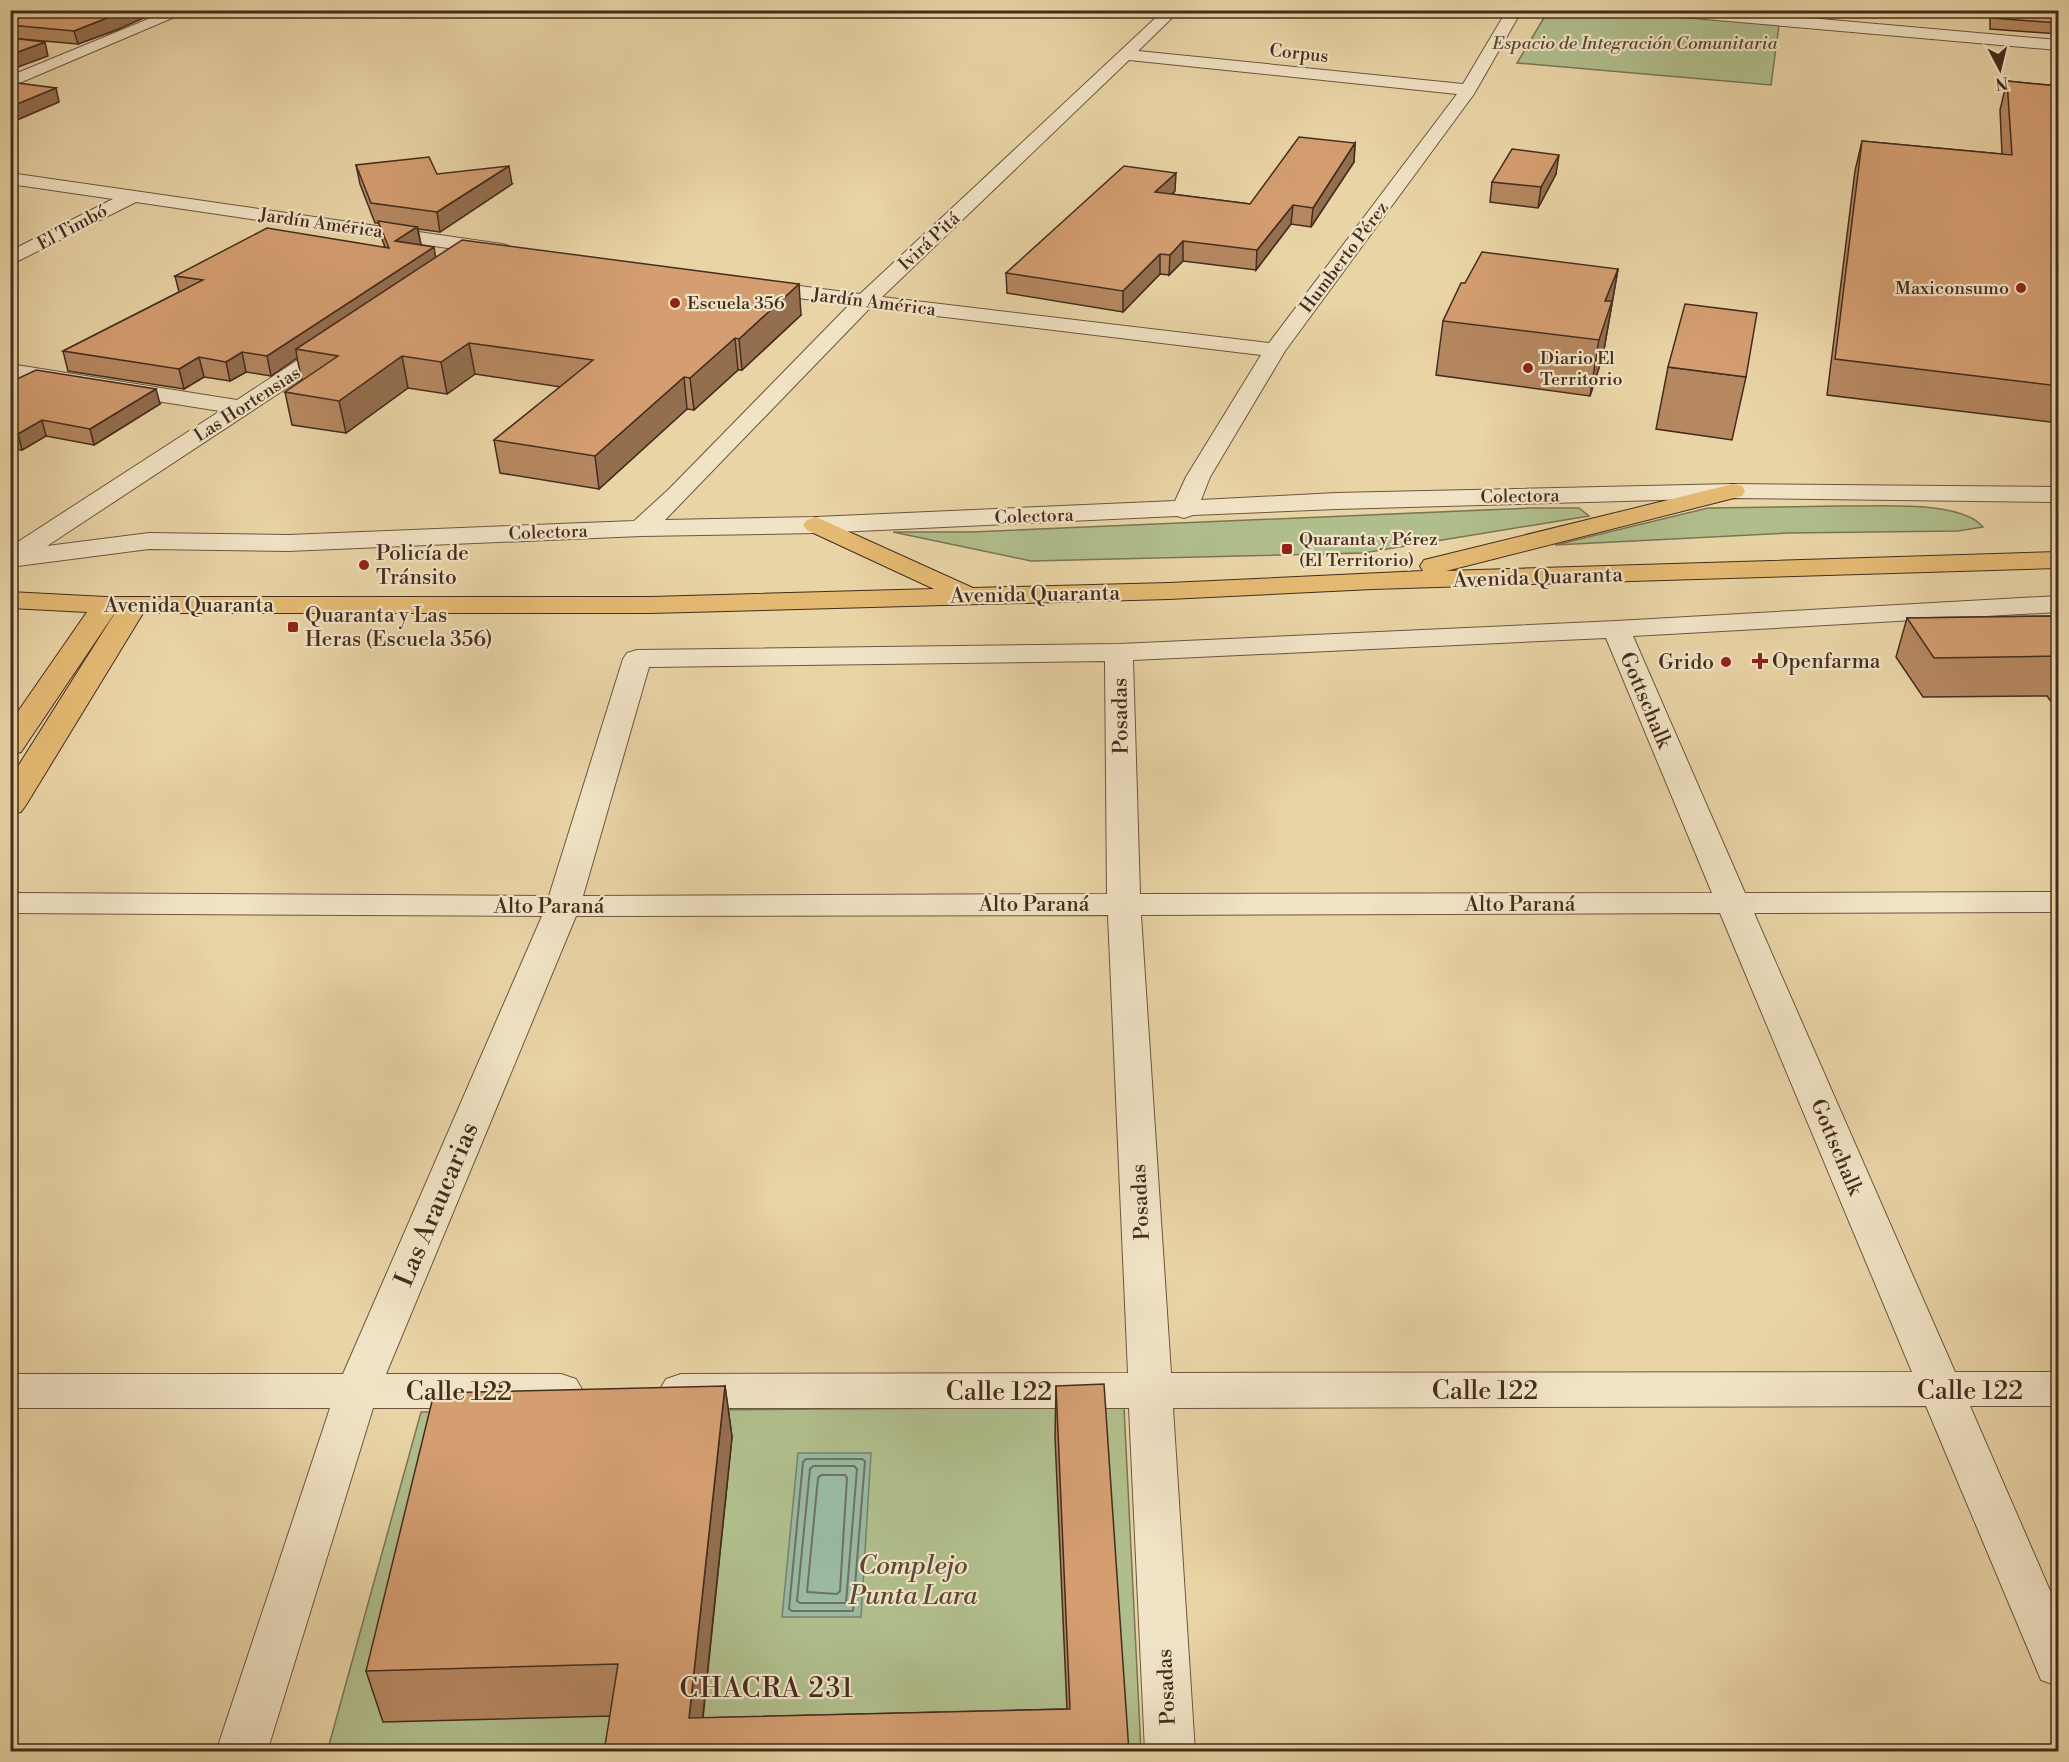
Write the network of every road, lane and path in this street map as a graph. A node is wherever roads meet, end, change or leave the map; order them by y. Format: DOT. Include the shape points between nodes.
graph roads {
  1 [pos="184,10"];
  2 [pos="1173,10"];
  3 [pos="1515,10"];
  4 [pos="1659,10"];
  5 [pos="2058,45"];
  6 [pos="52,49"];
  7 [pos="84,52"];
  8 [pos="1126,55"];
  9 [pos="10,82"];
  10 [pos="1468,90"];
  11 [pos="10,178"];
  12 [pos="133,195"];
  13 [pos="483,247"];
  14 [pos="523,254"];
  15 [pos="10,260"];
  16 [pos="454,266"];
  17 [pos="735,283"];
  18 [pos="865,301"];
  19 [pos="358,331"];
  20 [pos="1275,350"];
  21 [pos="10,371"];
  22 [pos="243,408"];
  23 [pos="1733,491"];
  24 [pos="2054,500"];
  25 [pos="1184,510"];
  26 [pos="816,525"];
  27 [pos="641,528"];
  28 [pos="11,559"];
  29 [pos="2058,560"];
  30 [pos="1373,581"];
  31 [pos="969,596"];
  32 [pos="10,600"];
  33 [pos="2058,604"];
  34 [pos="120,605"];
  35 [pos="1617,629"];
  36 [pos="1119,652"];
  37 [pos="10,746"];
  38 [pos="10,805"];
  39 [pos="2058,902"];
  40 [pos="10,903"];
  41 [pos="1124,904"];
  42 [pos="1733,904"];
  43 [pos="563,906"];
  44 [pos="2058,1389"];
  45 [pos="1151,1390"];
  46 [pos="1941,1390"];
  47 [pos="10,1391"];
  48 [pos="357,1391"];
  49 [pos="594,1391"];
  50 [pos="641,1391"];
  51 [pos="2058,1664"];
  52 [pos="241,1752"];
  53 [pos="1170,1752"];
  1 -- 7 [label="street"];
  2 -- 8 [label="street, Ivirá Pitá"];
  3 -- 10 [label="street, Humberto Pérez"];
  4 -- 5 [label="street" via="1928,28"];
  6 -- 7 [label="street"];
  7 -- 9 [label="street"];
  8 -- 10 [label="street, Corpus"];
  8 -- 18 [label="street, Ivirá Pitá"];
  10 -- 20 [label="street, Humberto Pérez"];
  11 -- 12 [label="street, Jardín América"];
  12 -- 13 [label="street, Jardín América"];
  12 -- 15 [label="street, El Timbó"];
  13 -- 14 [label="street, Jardín América"];
  13 -- 16 [label="street"];
  17 -- 18 [label="street, Jardín América"];
  18 -- 20 [label="street, Jardín América"];
  18 -- 27 [label="street, Ivirá Pitá"];
  19 -- 22 [label="street, Las Hortensias"];
  20 -- 25 [label="street, Humberto Pérez" via="1198,477"];
  21 -- 22 [label="street"];
  22 -- 28 [label="street, Las Hortensias"];
  23 -- 24 [label="street, Colectora"];
  23 -- 25 [label="street, Colectora" via="1336,501"];
  23 -- 30 [label="main road"];
  25 -- 26 [label="street, Colectora"];
  26 -- 27 [label="street, Colectora"];
  26 -- 31 [label="main road"];
  27 -- 28 [label="street, Colectora" via="288,543 149,541"];
  29 -- 30 [label="main road, Avenida Quaranta"];
  30 -- 31 [label="main road, Avenida Quaranta"];
  31 -- 34 [label="main road, Avenida Quaranta" via="651,605"];
  32 -- 34 [label="main road, Avenida Quaranta"];
  33 -- 35 [label="street"];
  34 -- 37 [label="main road"];
  34 -- 38 [label="main road"];
  35 -- 36 [label="street"];
  35 -- 42 [label="street, Gottschalk"];
  36 -- 41 [label="street, Posadas"];
  36 -- 43 [label="street, Las Araucarias" via="637,659"];
  39 -- 42 [label="street, Alto Paraná"];
  40 -- 43 [label="street, Alto Paraná"];
  41 -- 42 [label="street, Alto Paraná"];
  41 -- 43 [label="street, Alto Paraná"];
  41 -- 45 [label="street, Posadas"];
  42 -- 46 [label="street, Gottschalk"];
  43 -- 48 [label="street, Las Araucarias"];
  44 -- 46 [label="street, Calle 122"];
  45 -- 46 [label="street, Calle 122"];
  45 -- 50 [label="street, Calle 122"];
  45 -- 53 [label="street, Posadas"];
  46 -- 51 [label="street, Gottschalk"];
  47 -- 48 [label="street, Calle 122"];
  48 -- 49 [label="street, Calle 122"];
  48 -- 52 [label="street, Las Araucarias"];
}
